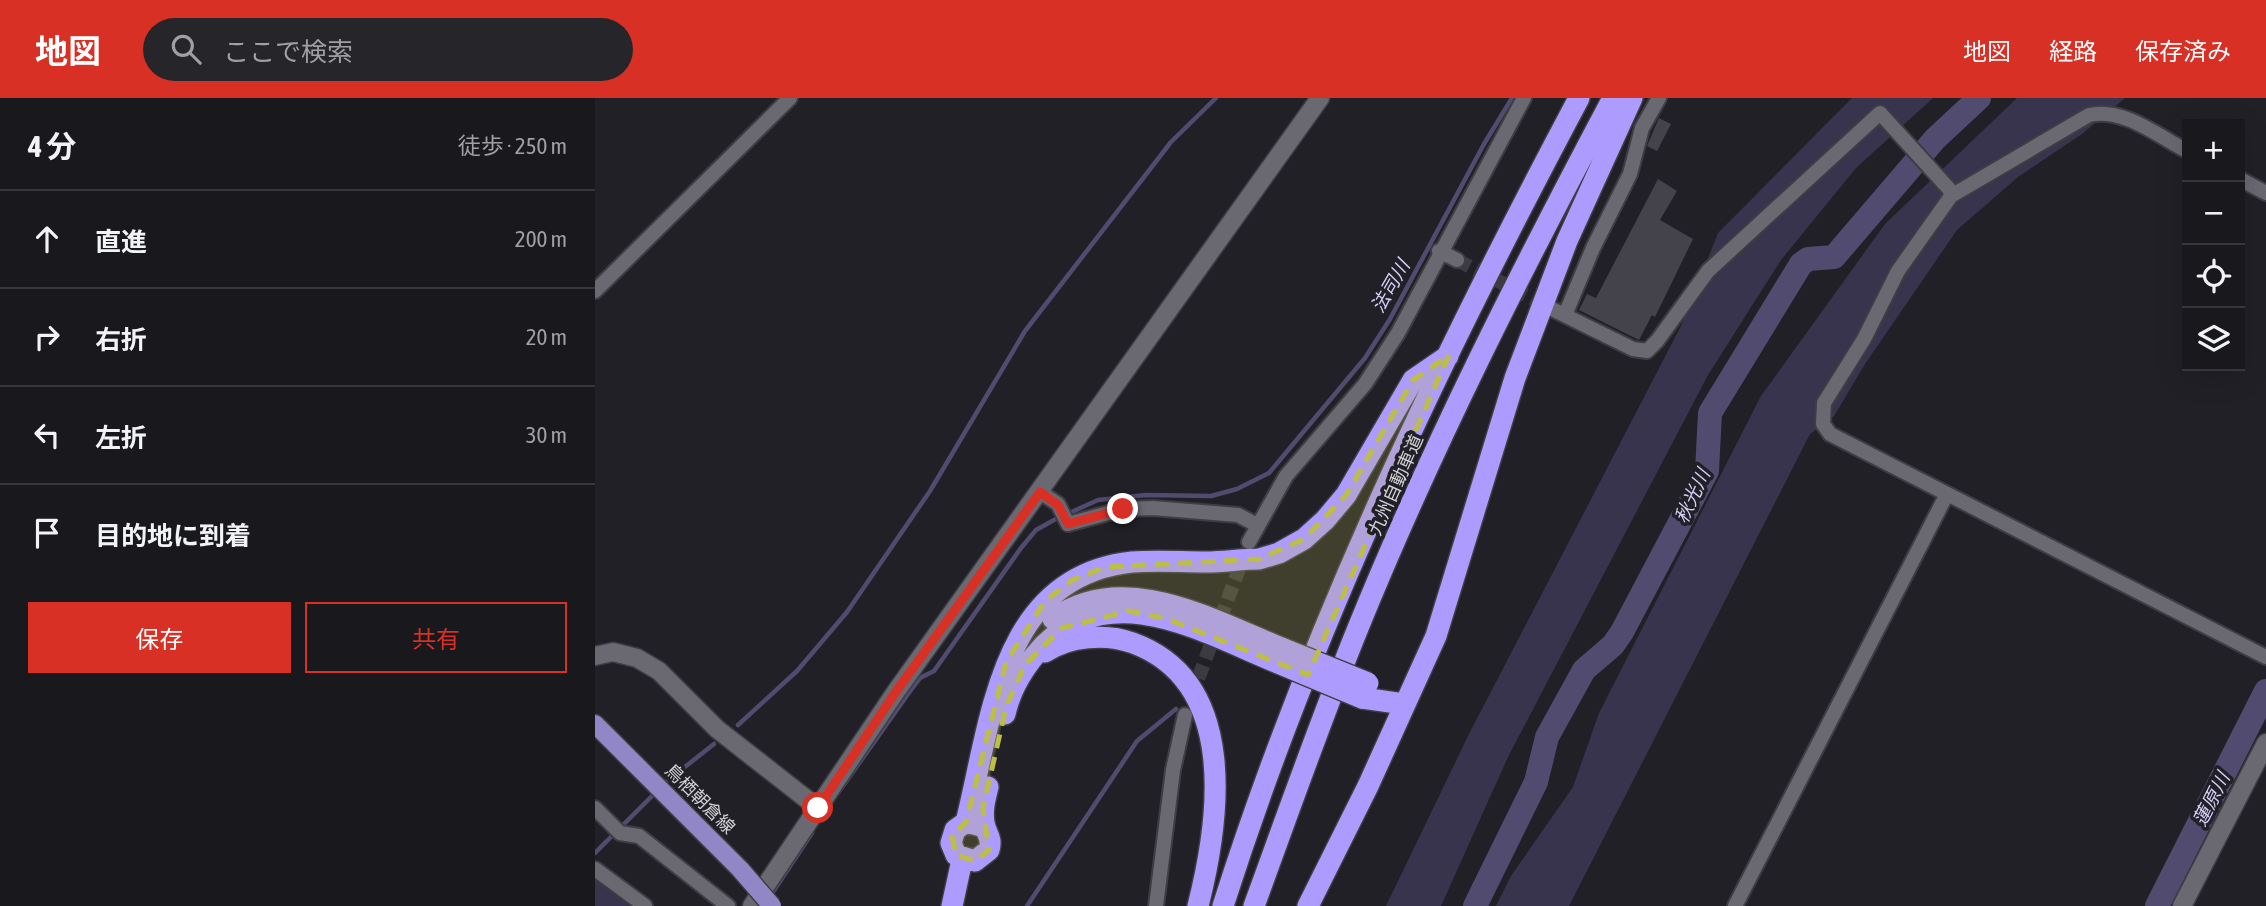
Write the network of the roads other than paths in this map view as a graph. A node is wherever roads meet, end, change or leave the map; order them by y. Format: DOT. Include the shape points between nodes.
graph roads {
  1 [pos="789,98"];
  2 [pos="1320,98"];
  3 [pos="1524,98"];
  4 [pos="1579,98"];
  5 [pos="1613,98"];
  6 [pos="1632,98"];
  7 [pos="1659,98"];
  8 [pos="2182,149"];
  9 [pos="2245,182"];
  10 [pos="1948,191"];
  11 [pos="2266,193"];
  12 [pos="1439,251"];
  13 [pos="1457,260"];
  14 [pos="595,291"];
  15 [pos="1550,308"];
  16 [pos="1565,315"];
  17 [pos="1449,355"];
  18 [pos="1040,492"];
  19 [pos="1947,494"];
  20 [pos="1257,525"];
  21 [pos="1249,542"];
  22 [pos="595,656"];
  23 [pos="1281,656"];
  24 [pos="2266,657"];
  25 [pos="1025,664"];
  26 [pos="996,700"];
  27 [pos="1404,704"];
  28 [pos="1185,715"];
  29 [pos="595,724"];
  30 [pos="2266,743"];
  31 [pos="595,808"];
  32 [pos="818,808"];
  33 [pos="975,825"];
  34 [pos="968,860"];
  35 [pos="595,869"];
  36 [pos="645,906"];
  37 [pos="728,906"];
  38 [pos="752,906"];
  39 [pos="772,906"];
  40 [pos="951,906"];
  41 [pos="965,906"];
  42 [pos="1156,906"];
  43 [pos="1198,906"];
  44 [pos="1223,906"];
  45 [pos="1254,906"];
  46 [pos="1308,906"];
  47 [pos="1735,906"];
  48 [pos="2182,906"];
  1 -- 14 [label="street"];
  2 -- 18 [label="street"];
  3 -- 12 [label="street"];
  4 -- 17 [label="highway, 九州自動車道"];
  5 -- 45 [label="highway, 九州自動車道" via="1498,320 1424,476 1358,627"];
  6 -- 27 [label="highway" via="1567,241 1515,378 1436,636"];
  7 -- 16 [label="street" via="1642,128 1630,174"];
  8 -- 10 [label="street" via="2116,114 2100,113"];
  9 -- 11 [label="street"];
  10 -- 16 [label="street" via="1880,113 1708,271 1647,351 1633,349"];
  10 -- 19 [label="street" via="1898,271 1822,412 1829,434"];
  12 -- 13 [label="street"];
  12 -- 20 [label="street" via="1398,333 1371,374 1286,476"];
  15 -- 16 [label="street"];
  17 -- 26 [label="highway" via="1413,380 1346,495 1304,539 1259,559 1132,562 1072,580 1028,619 1006,662"];
  17 -- 44 [label="highway, 九州自動車道" via="1331,616"];
  18 -- 20 [label="street" via="1058,505 1068,524 1123,509 1153,508 1238,515"];
  18 -- 32 [label="street"];
  19 -- 24 [label="street"];
  19 -- 47 [label="street"];
  20 -- 21 [label="street"];
  22 -- 32 [label="street" via="613,652 637,658 659,671 717,729"];
  23 -- 25 [label="highway" via="1129,611 1096,615 1062,628"];
  23 -- 26 [label="highway" via="1175,605 1128,596 1088,600 1043,626 1015,662"];
  23 -- 27 [label="highway, bridge"];
  25 -- 33 [label="highway" via="1006,707"];
  25 -- 43 [label="highway" via="1059,643 1122,639 1150,649 1188,686 1203,711 1216,780 1216,815"];
  26 -- 33 [label="highway"];
  27 -- 46 [label="highway"];
  28 -- 42 [label="street" via="1173,770"];
  29 -- 39 [label="main road, 鳥栖朝倉線, bridge"];
  30 -- 48 [label="street"];
  31 -- 37 [label="street" via="620,833 639,836"];
  32 -- 38 [label="street"];
  33 -- 34 [label="highway" via="991,844 986,855"];
  33 -- 34 [label="highway" via="951,836 952,850"];
  34 -- 40 [label="highway"];
  34 -- 41 [label="highway"];
  35 -- 36 [label="street"];
}
